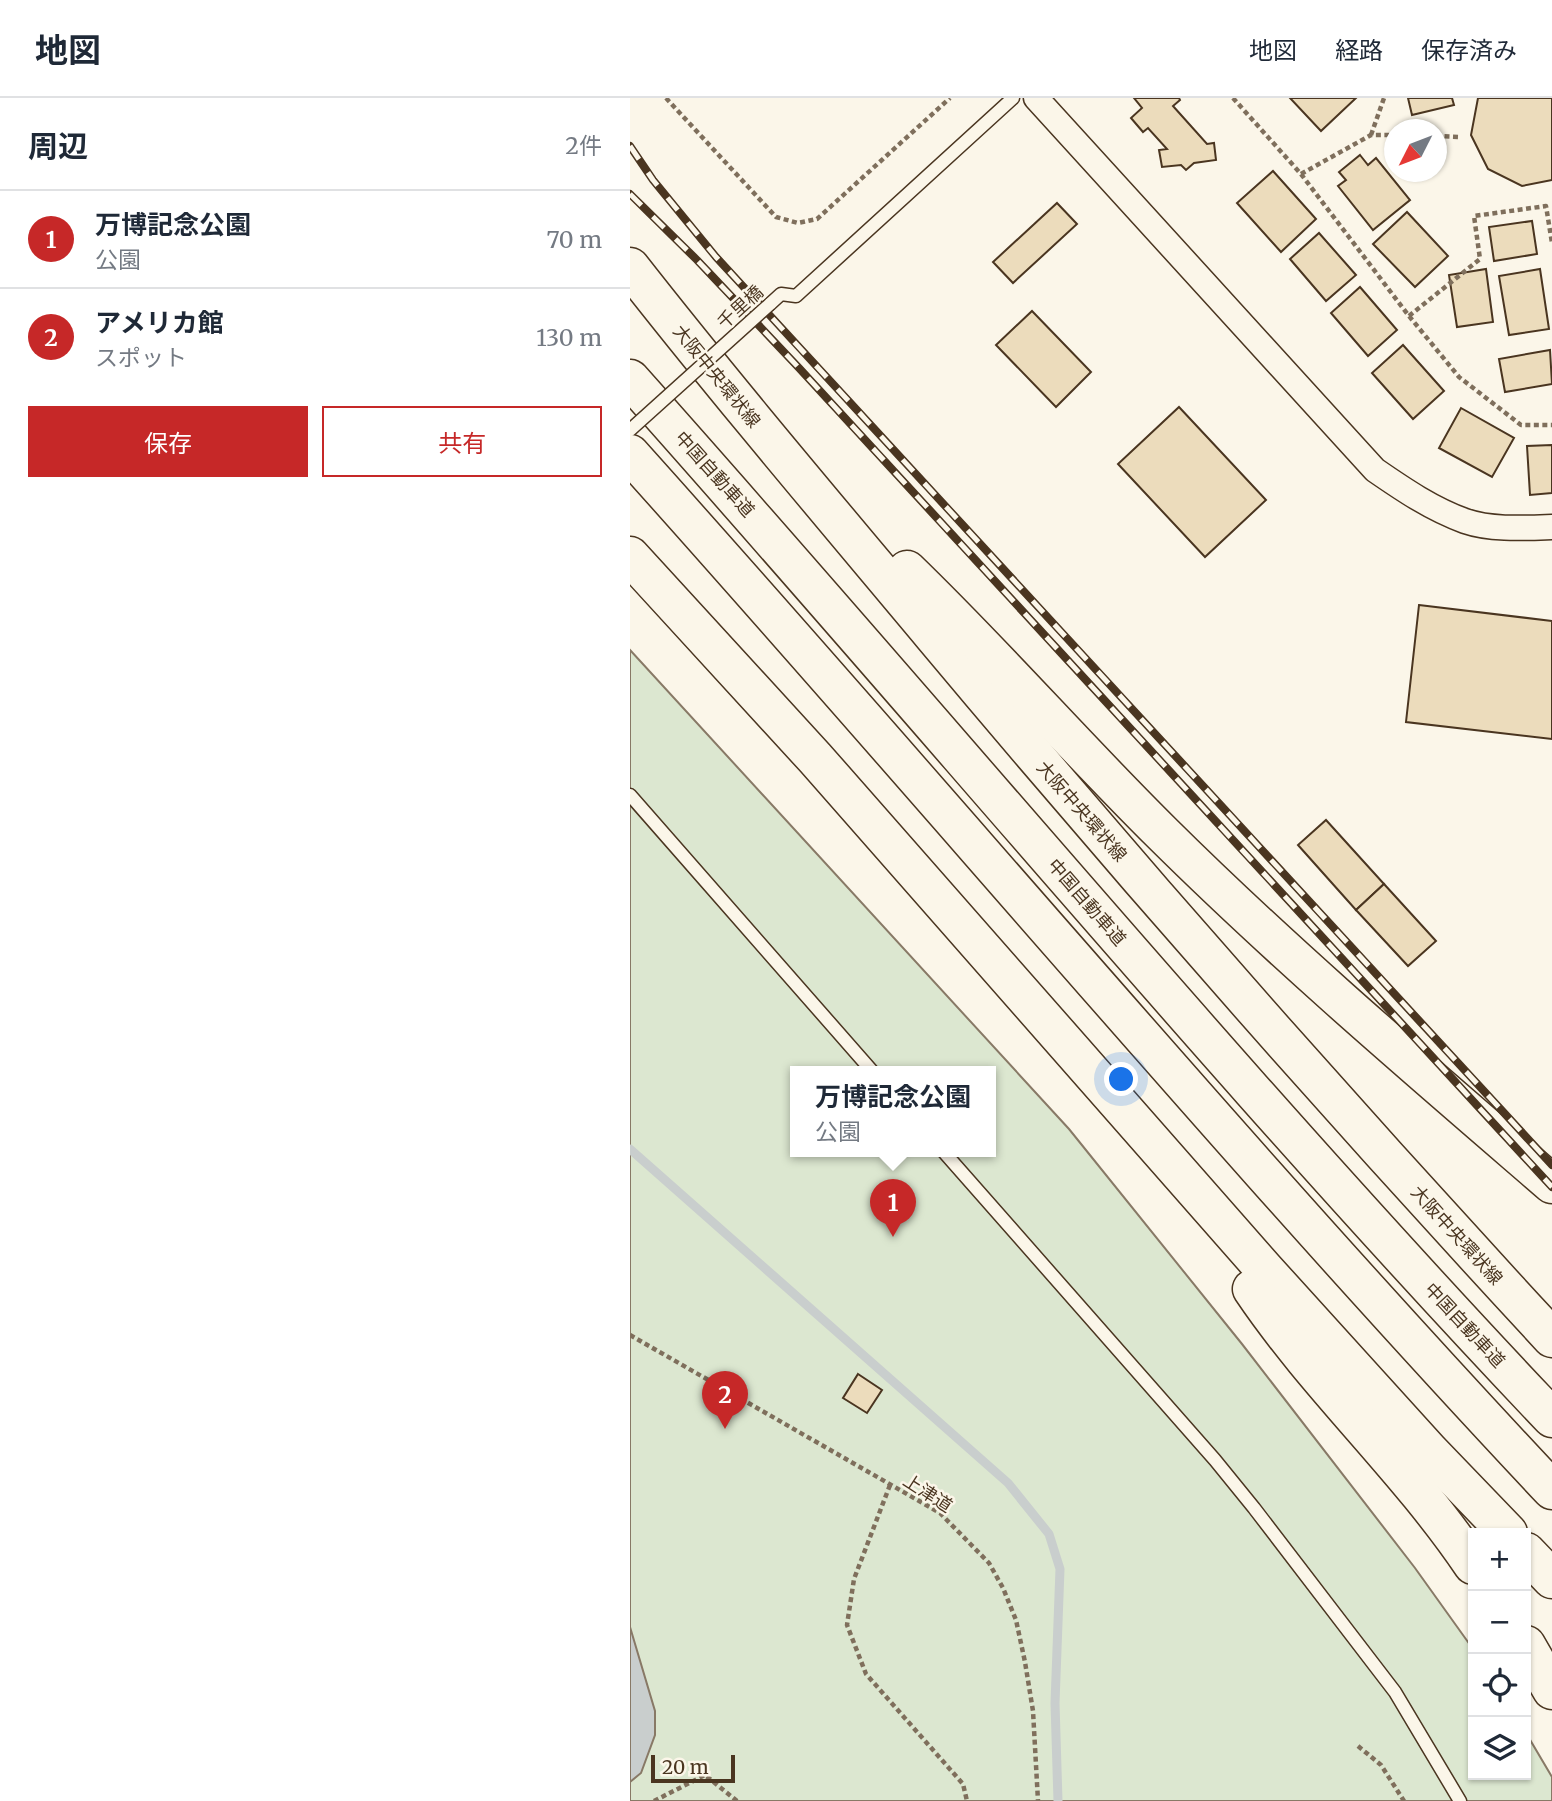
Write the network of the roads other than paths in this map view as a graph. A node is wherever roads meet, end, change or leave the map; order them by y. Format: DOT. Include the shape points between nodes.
graph roads {
  1 [pos="1013,98"];
  2 [pos="1037,98"];
  3 [pos="630,267"];
  4 [pos="630,351"];
  5 [pos="630,379"];
  6 [pos="630,430"];
  7 [pos="630,454"];
  8 [pos="793,469"];
  9 [pos="630,478"];
  10 [pos="1552,527"];
  11 [pos="630,555"];
  12 [pos="814,585"];
  13 [pos="788,630"];
  14 [pos="630,795"];
  15 [pos="868,1066"];
  16 [pos="948,1157"];
  17 [pos="1552,1184"];
  18 [pos="1201,1195"];
  19 [pos="1552,1338"];
  20 [pos="1552,1418"];
  21 [pos="1552,1490"];
  22 [pos="1503,1528"];
  23 [pos="1531,1557"];
  24 [pos="1468,1559"];
  25 [pos="1552,1579"];
  26 [pos="1531,1654"];
  27 [pos="1552,1690"];
  28 [pos="1460,1801"];
  1 -- 6 [label="lane, 千里橋, bridge" via="796,296 781,294"];
  2 -- 10 [label="street" via="1375,470 1421,502 1468,522"];
  3 -- 8 [label="main road, 大阪中央環状線"];
  4 -- 12 [label="main road"];
  5 -- 12 [label="main road, 中国自動車道"];
  7 -- 13 [label="main road"];
  8 -- 17 [label="main road" via="951,613 1192,862"];
  8 -- 19 [label="main road, 大阪中央環状線" via="1228,979"];
  9 -- 13 [label="main road" via="719,570"];
  11 -- 18 [label="main road" via="775,712"];
  12 -- 20 [label="main road, 中国自動車道" via="1119,940"];
  13 -- 21 [label="main road" via="1206,1111"];
  14 -- 15 [label="lane"];
  16 -- 28 [label="lane" via="1254,1508 1395,1692"];
  18 -- 22 [label="main road" via="1345,1360"];
  18 -- 24 [label="main road" via="1226,1250 1259,1299"];
  23 -- 25 [label="main road"];
  26 -- 27 [label="main road"];
}
